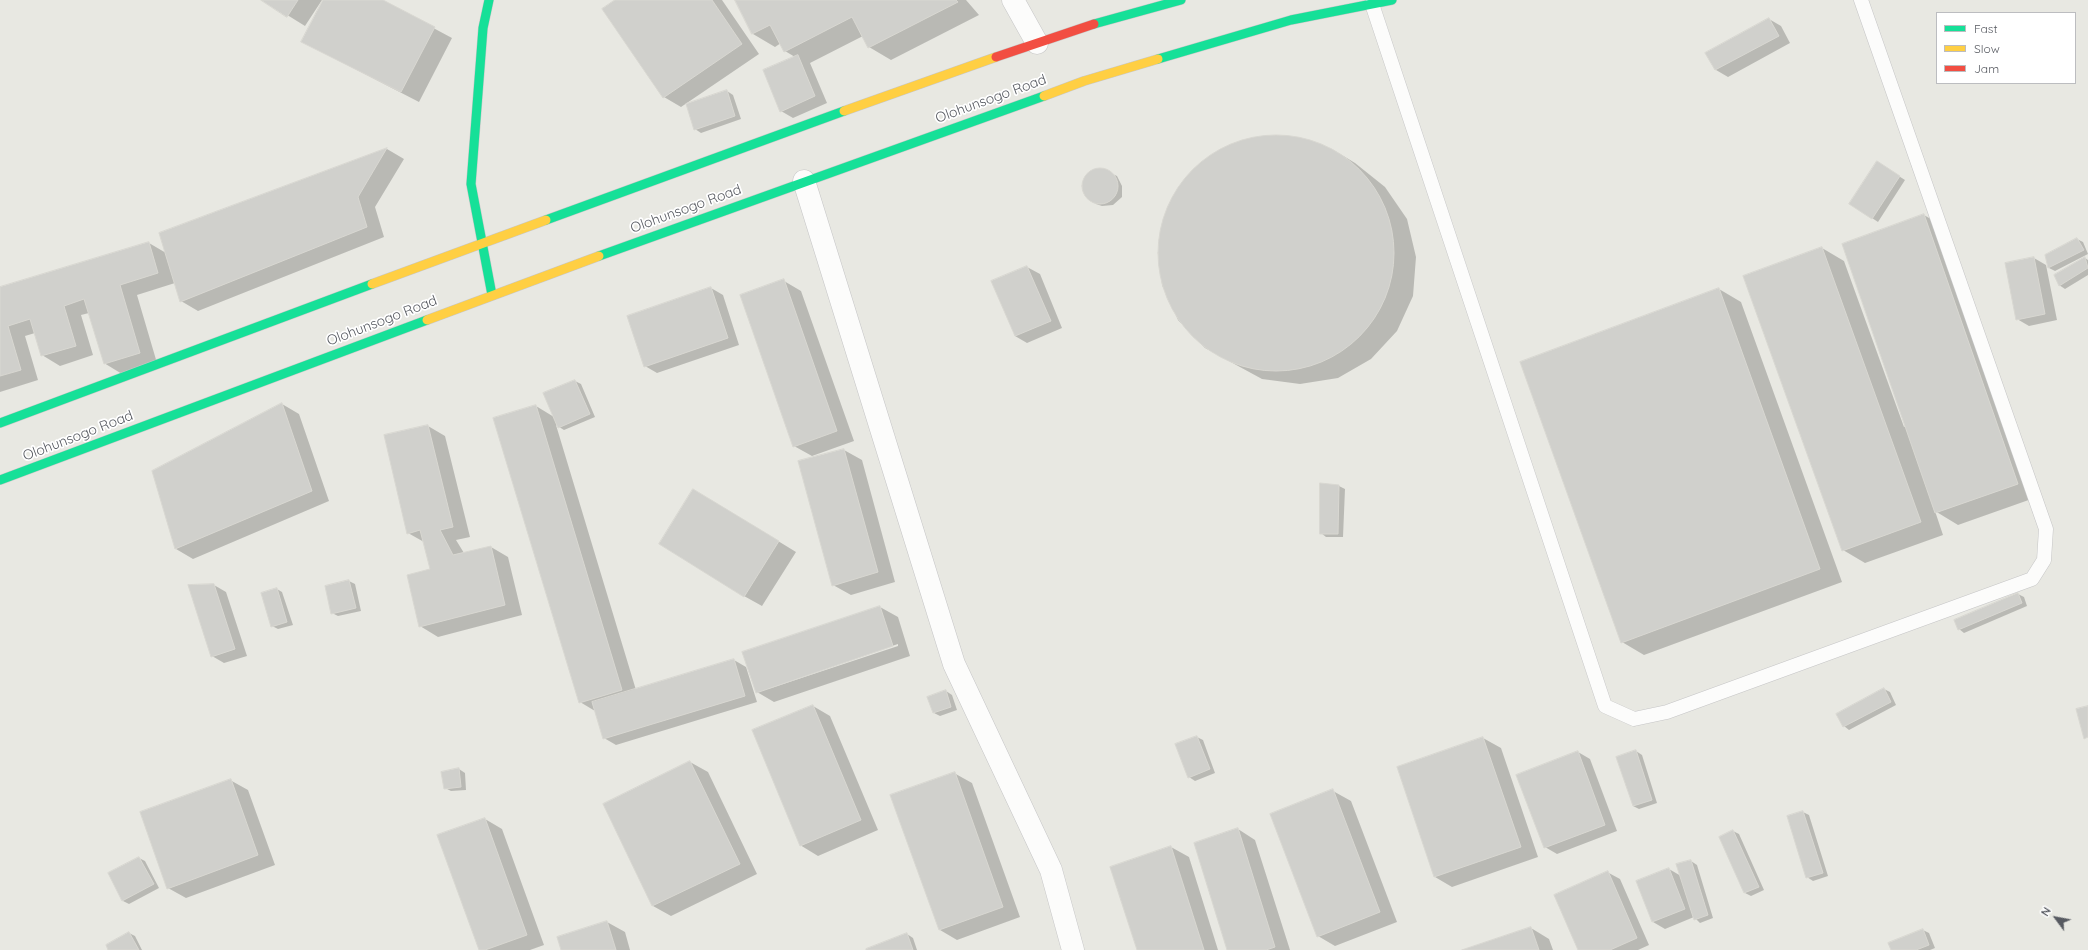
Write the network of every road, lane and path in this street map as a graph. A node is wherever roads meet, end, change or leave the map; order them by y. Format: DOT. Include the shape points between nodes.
graph roads {
  1 [pos="489,0"];
  2 [pos="1013,0"];
  3 [pos="1181,0"];
  4 [pos="1392,0"];
  5 [pos="1861,0"];
  6 [pos="1372,4"];
  7 [pos="1037,43"];
  8 [pos="804,181"];
  9 [pos="481,243"];
  10 [pos="492,295"];
  11 [pos="0,423"];
  12 [pos="0,480"];
  13 [pos="1069,949"];
  1 -- 9 [label="main road" via="483,28 471,184"];
  2 -- 7 [label="street"];
  3 -- 7 [label="main road"];
  4 -- 6 [label="main road, Olohunsogo Road"];
  5 -- 6 [label="lane" via="2046,529 2044,560 2032,579 1667,712 1634,719 1605,706"];
  6 -- 8 [label="main road, Olohunsogo Road" via="1291,20 1084,81"];
  7 -- 9 [label="main road"];
  8 -- 10 [label="main road, Olohunsogo Road"];
  8 -- 13 [label="street" via="954,664 1051,870"];
  9 -- 10 [label="main road"];
  9 -- 11 [label="main road"];
  10 -- 12 [label="main road, Olohunsogo Road"];
}
